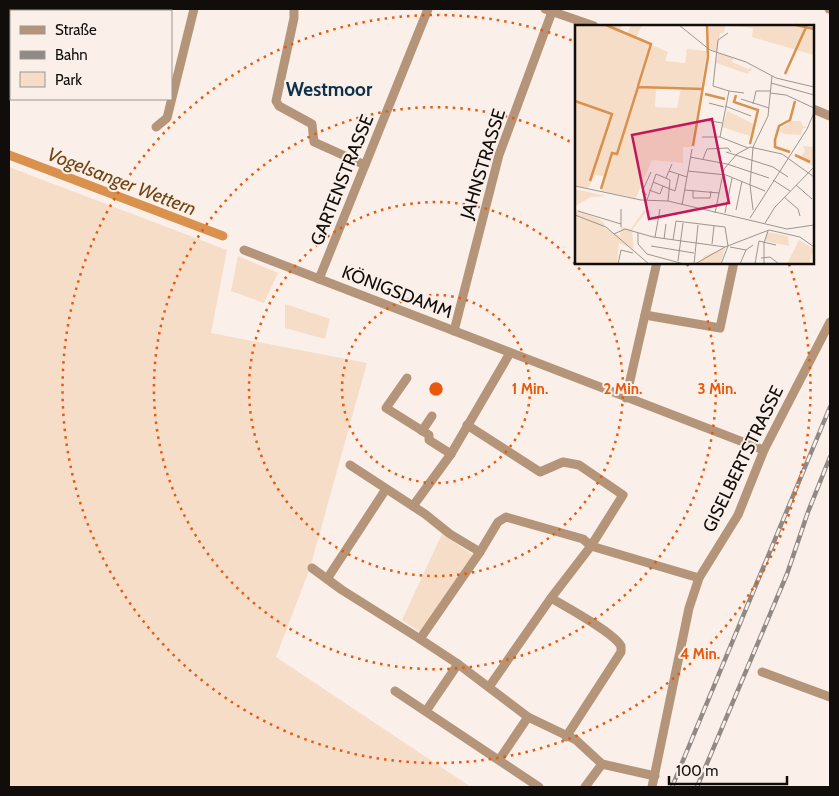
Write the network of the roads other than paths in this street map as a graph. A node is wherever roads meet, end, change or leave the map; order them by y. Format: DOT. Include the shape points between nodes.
graph roads {
  1 [pos="194,9"];
  2 [pos="294,9"];
  3 [pos="428,9"];
  4 [pos="550,10"];
  5 [pos="591,25"];
  6 [pos="172,98"];
  7 [pos="171,100"];
  8 [pos="814,109"];
  9 [pos="830,116"];
  10 [pos="156,127"];
  11 [pos="365,165"];
  12 [pos="244,250"];
  13 [pos="658,264"];
  14 [pos="734,264"];
  15 [pos="319,279"];
  16 [pos="645,315"];
  17 [pos="830,322"];
  18 [pos="454,331"];
  19 [pos="510,353"];
  20 [pos="407,378"];
  21 [pos="626,398"];
  22 [pos="432,416"];
  23 [pos="467,425"];
  24 [pos="422,431"];
  25 [pos="764,450"];
  26 [pos="451,454"];
  27 [pos="350,465"];
  28 [pos="386,489"];
  29 [pos="413,506"];
  30 [pos="591,546"];
  31 [pos="480,552"];
  32 [pos="312,568"];
  33 [pos="699,578"];
  34 [pos="327,579"];
  35 [pos="551,598"];
  36 [pos="420,639"];
  37 [pos="458,664"];
  38 [pos="762,672"];
  39 [pos="490,688"];
  40 [pos="395,691"];
  41 [pos="830,697"];
  42 [pos="426,711"];
  43 [pos="528,717"];
  44 [pos="566,737"];
  45 [pos="499,760"];
  46 [pos="602,764"];
  47 [pos="655,776"];
  48 [pos="539,787"];
  49 [pos="585,787"];
  50 [pos="652,787"];
  1 -- 6 [label="street"];
  2 -- 11 [label="street" via="276,101 279,106 312,124 314,142"];
  3 -- 11 [label="street, GARTENSTRASSE"];
  4 -- 5 [label="street"];
  4 -- 18 [label="street, JAHNSTRASSE" via="499,155"];
  7 -- 10 [label="street" via="167,118"];
  8 -- 9 [label="street"];
  11 -- 15 [label="street, GARTENSTRASSE"];
  12 -- 15 [label="street, KÖNIGSDAMM"];
  13 -- 16 [label="street"];
  14 -- 16 [label="street" via="720,328"];
  15 -- 18 [label="street, KÖNIGSDAMM"];
  16 -- 21 [label="street"];
  17 -- 25 [label="street, GISELBERTSTRASSE"];
  18 -- 19 [label="street, KÖNIGSDAMM"];
  19 -- 21 [label="street, KÖNIGSDAMM"];
  19 -- 23 [label="street"];
  20 -- 24 [label="street" via="386,408"];
  21 -- 25 [label="street, KÖNIGSDAMM"];
  22 -- 24 [label="street"];
  23 -- 26 [label="street"];
  23 -- 30 [label="street" via="540,472 563,462 579,465 623,495"];
  24 -- 26 [label="street" via="429,435 429,440"];
  25 -- 33 [label="street, GISELBERTSTRASSE" via="738,516"];
  26 -- 29 [label="street"];
  27 -- 28 [label="street"];
  28 -- 29 [label="street"];
  28 -- 34 [label="street"];
  29 -- 31 [label="street"];
  30 -- 31 [label="street" via="583,539 506,517 498,522"];
  30 -- 33 [label="street"];
  30 -- 35 [label="street"];
  31 -- 36 [label="street"];
  32 -- 34 [label="street"];
  33 -- 47 [label="street, GISELBERTSTRASSE" via="689,608"];
  34 -- 36 [label="street"];
  35 -- 39 [label="street"];
  35 -- 44 [label="street" via="615,638 621,646 621,652"];
  36 -- 37 [label="street"];
  37 -- 39 [label="street"];
  37 -- 42 [label="street"];
  38 -- 41 [label="street"];
  39 -- 43 [label="street"];
  40 -- 42 [label="street"];
  42 -- 45 [label="street"];
  43 -- 44 [label="street"];
  43 -- 45 [label="street"];
  44 -- 46 [label="street" via="576,740"];
  45 -- 48 [label="street"];
  46 -- 47 [label="street"];
  46 -- 49 [label="street"];
  47 -- 50 [label="street, GISELBERTSTRASSE"];
}
